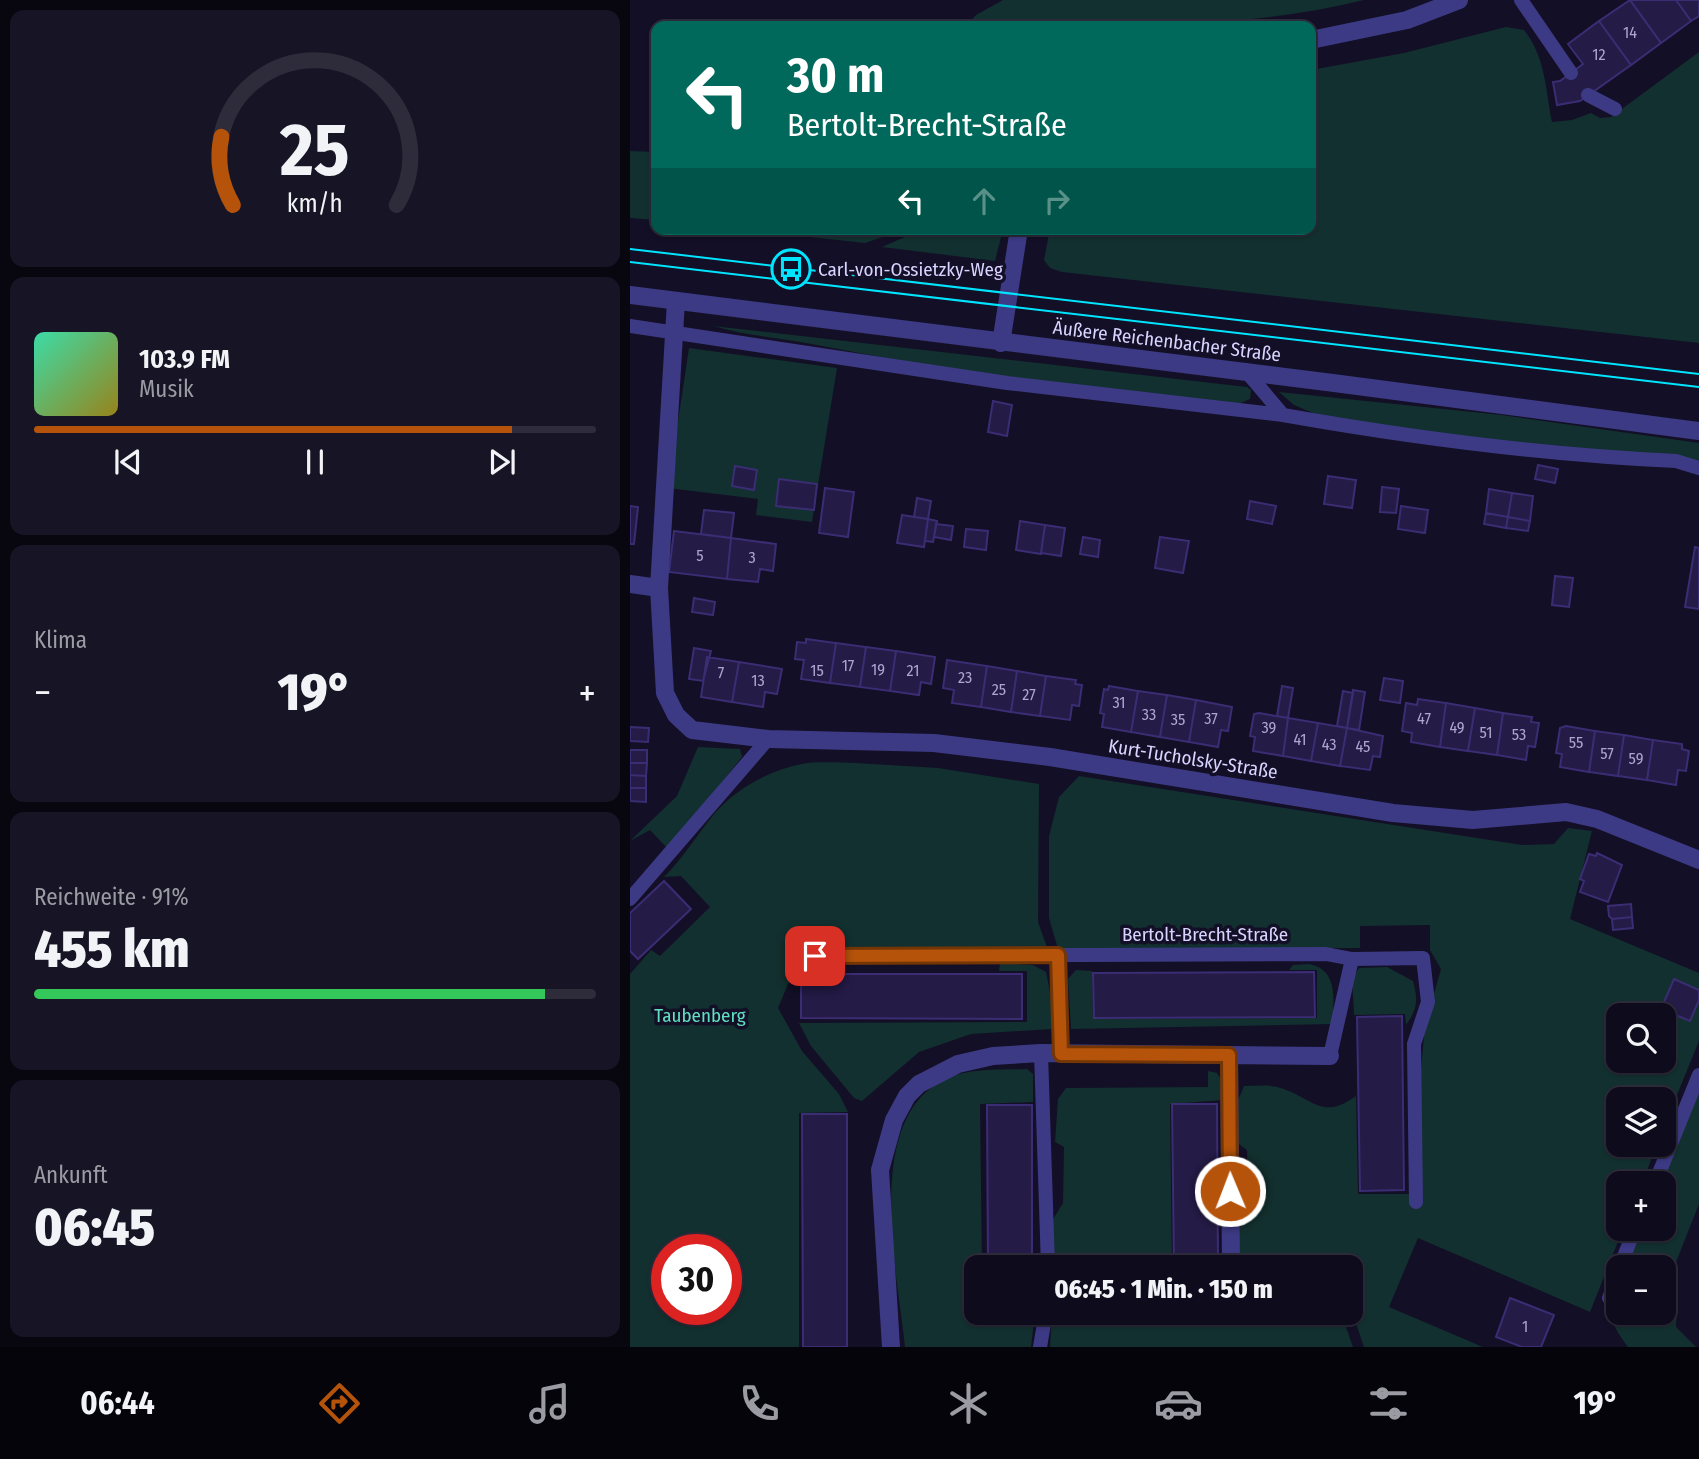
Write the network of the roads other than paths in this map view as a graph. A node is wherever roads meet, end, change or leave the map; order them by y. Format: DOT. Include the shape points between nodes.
graph roads {
  1 [pos="1459,0"];
  2 [pos="1521,0"];
  3 [pos="1316,39"];
  4 [pos="1572,73"];
  5 [pos="1588,95"];
  6 [pos="1615,109"];
  7 [pos="1018,235"];
  8 [pos="630,295"];
  9 [pos="676,301"];
  10 [pos="630,326"];
  11 [pos="673,331"];
  12 [pos="1001,343"];
  13 [pos="1245,370"];
  14 [pos="1283,415"];
  15 [pos="1699,431"];
  16 [pos="1699,468"];
  17 [pos="630,584"];
  18 [pos="659,588"];
  19 [pos="768,739"];
  20 [pos="1699,860"];
  21 [pos="630,900"];
  22 [pos="1058,955"];
  23 [pos="815,956"];
  24 [pos="1352,959"];
  25 [pos="1041,1053"];
  26 [pos="1061,1054"];
  27 [pos="1229,1055"];
  28 [pos="1330,1056"];
  29 [pos="1699,1075"];
  30 [pos="1660,1171"];
  31 [pos="1416,1202"];
  32 [pos="1048,1255"];
  33 [pos="1231,1255"];
  34 [pos="1043,1325"];
  35 [pos="891,1347"];
  36 [pos="1040,1347"];
  1 -- 3 [label="street" via="1407,20"];
  2 -- 4 [label="lane"];
  5 -- 6 [label="lane"];
  7 -- 12 [label="street"];
  8 -- 9 [label="street, Äußere Reichenbacher Straße"];
  9 -- 11 [label="street"];
  9 -- 12 [label="street, Äußere Reichenbacher Straße"];
  10 -- 11 [label="lane"];
  11 -- 14 [label="lane" via="1007,383"];
  11 -- 18 [label="street"];
  12 -- 13 [label="street, Äußere Reichenbacher Straße"];
  13 -- 14 [label="lane"];
  13 -- 15 [label="street, Äußere Reichenbacher Straße"];
  14 -- 16 [label="lane" via="1394,435 1676,461"];
  17 -- 18 [label="street"];
  18 -- 19 [label="street, Kurt-Tucholsky-Straße" via="665,693 676,715 692,730"];
  19 -- 20 [label="street, Kurt-Tucholsky-Straße" via="934,743 1011,752 1406,815 1506,820 1566,812 1607,823"];
  19 -- 21 [label="lane"];
  22 -- 23 [label="lane, Bertolt-Brecht-Straße"];
  22 -- 24 [label="lane, Bertolt-Brecht-Straße" via="1325,954"];
  22 -- 26 [label="lane"];
  24 -- 28 [label="lane"];
  24 -- 31 [label="lane, Bertolt-Brecht-Straße" via="1423,958 1428,1002 1414,1044"];
  25 -- 26 [label="street"];
  25 -- 32 [label="lane"];
  25 -- 35 [label="street" via="958,1064 919,1084 894,1120 880,1170"];
  26 -- 27 [label="street"];
  27 -- 28 [label="street"];
  27 -- 33 [label="street"];
  29 -- 30 [label="lane"];
  34 -- 36 [label="lane"];
}
